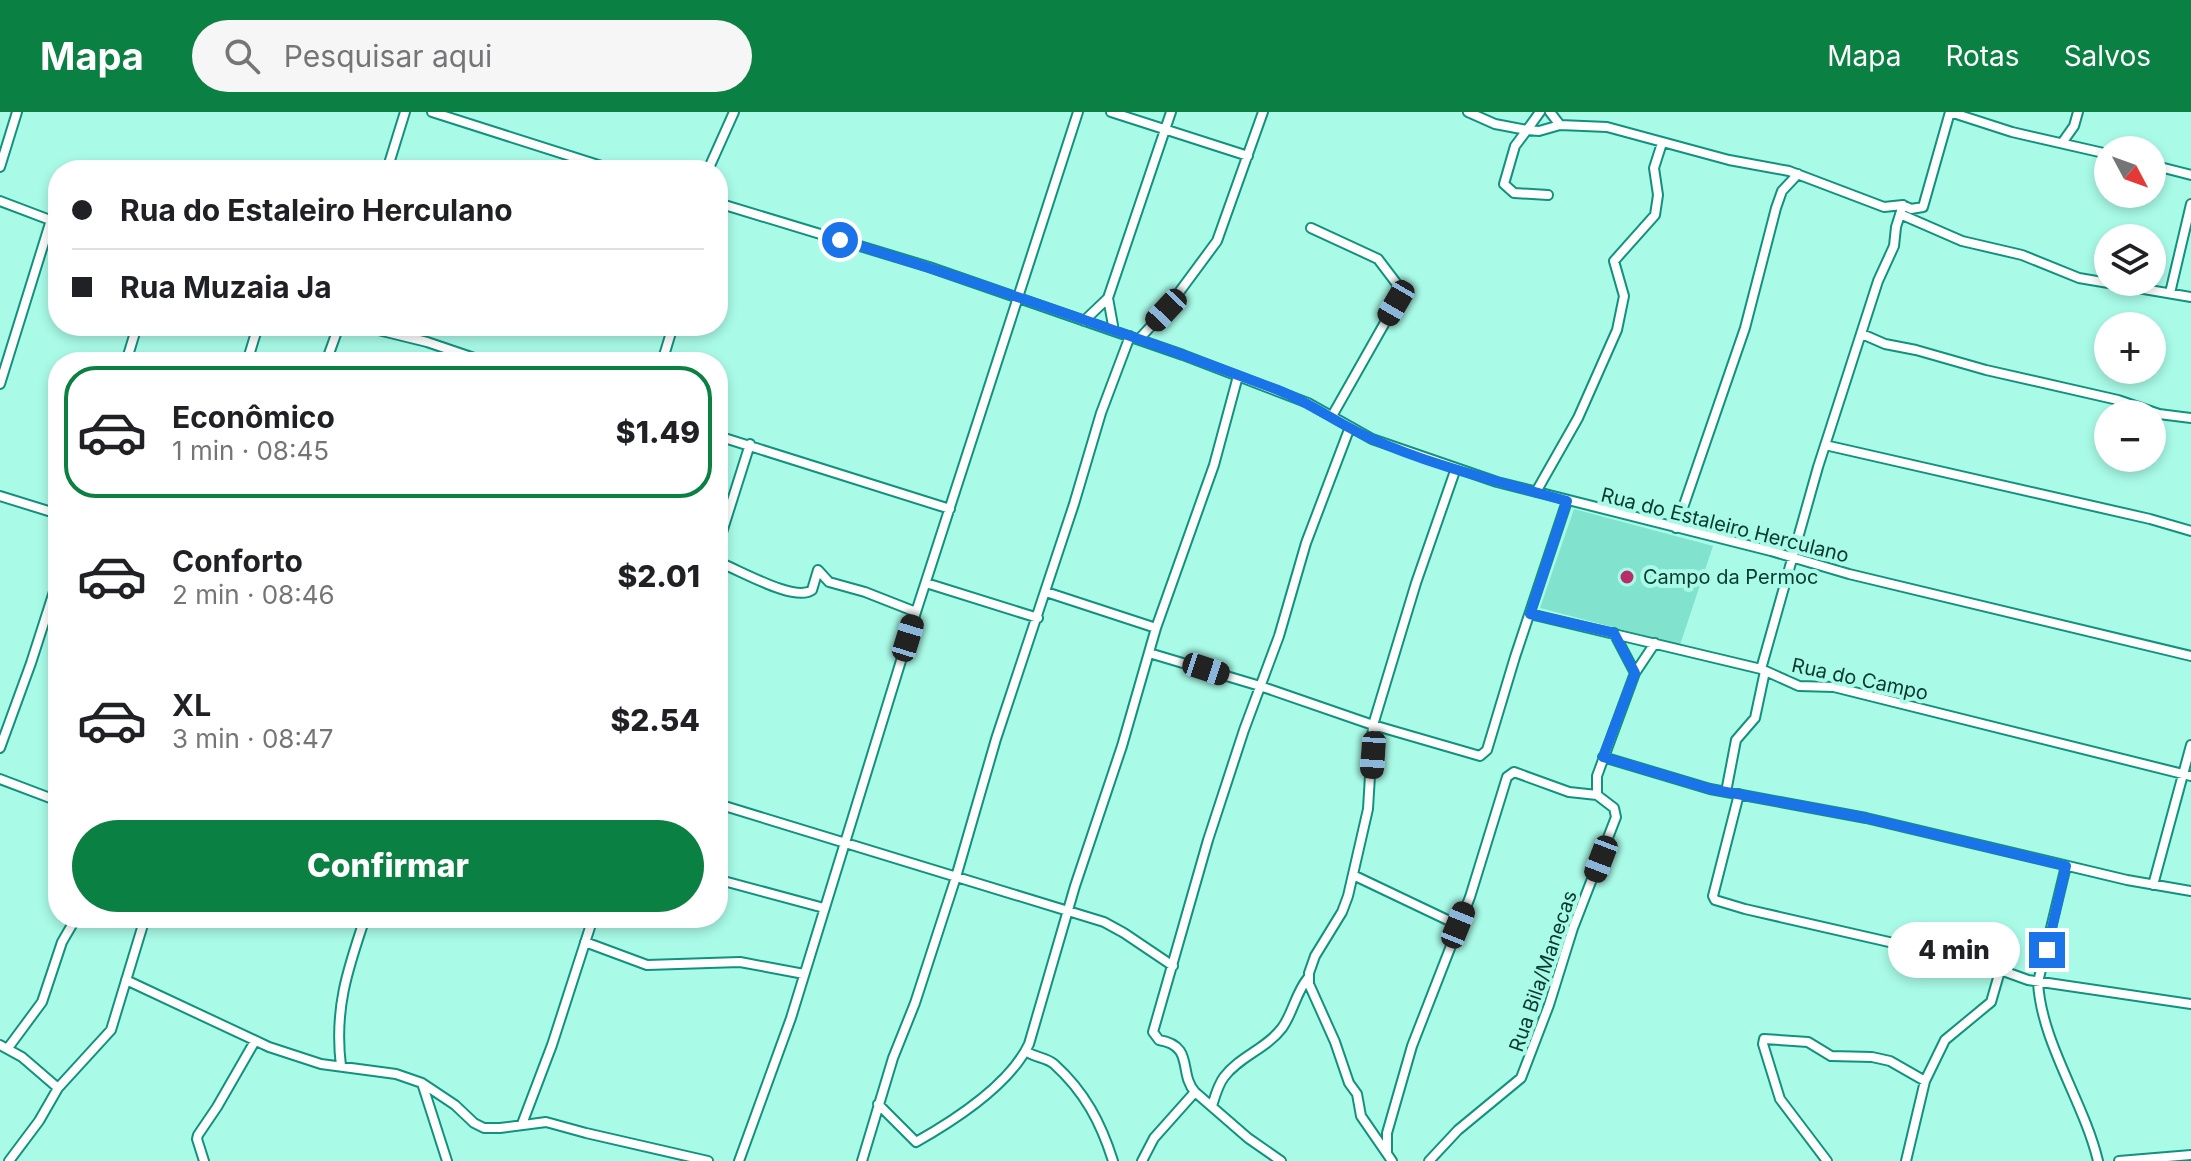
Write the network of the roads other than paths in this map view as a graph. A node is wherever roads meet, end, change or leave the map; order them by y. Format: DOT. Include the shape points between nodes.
graph roads {
  1 [pos="17,112"];
  2 [pos="405,112"];
  3 [pos="432,112"];
  4 [pos="734,112"];
  5 [pos="1078,112"];
  6 [pos="1111,112"];
  7 [pos="1171,112"];
  8 [pos="1263,112"];
  9 [pos="1468,112"];
  10 [pos="1540,112"];
  11 [pos="1550,112"];
  12 [pos="2078,112"];
  13 [pos="1560,125"];
  14 [pos="2074,126"];
  15 [pos="1166,130"];
  16 [pos="1527,130"];
  17 [pos="1662,143"];
  18 [pos="2062,143"];
  19 [pos="2078,147"];
  20 [pos="2094,151"];
  21 [pos="1248,156"];
  22 [pos="390,160"];
  23 [pos="583,160"];
  24 [pos="712,160"];
  25 [pos="0,167"];
  26 [pos="2166,169"];
  27 [pos="1798,174"];
  28 [pos="2191,175"];
  29 [pos="1548,195"];
  30 [pos="0,201"];
  31 [pos="2191,204"];
  32 [pos="728,206"];
  33 [pos="1884,207"];
  34 [pos="1900,214"];
  35 [pos="48,220"];
  36 [pos="1311,228"];
  37 [pos="48,240"];
  38 [pos="2170,293"];
  39 [pos="1018,297"];
  40 [pos="2191,297"];
  41 [pos="1108,298"];
  42 [pos="1084,321"];
  43 [pos="1114,331"];
  44 [pos="1862,334"];
  45 [pos="403,336"];
  46 [pos="1134,338"];
  47 [pos="456,352"];
  48 [pos="1238,376"];
  49 [pos="0,384"];
  50 [pos="1332,416"];
  51 [pos="2191,418"];
  52 [pos="1350,427"];
  53 [pos="728,438"];
  54 [pos="750,444"];
  55 [pos="1825,445"];
  56 [pos="1456,468"];
  57 [pos="1536,492"];
  58 [pos="0,496"];
  59 [pos="1567,501"];
  60 [pos="950,509"];
  61 [pos="48,511"];
  62 [pos="728,513"];
  63 [pos="1676,528"];
  64 [pos="2191,531"];
  65 [pos="1794,559"];
  66 [pos="728,566"];
  67 [pos="926,583"];
  68 [pos="1046,592"];
  69 [pos="48,610"];
  70 [pos="916,612"];
  71 [pos="1530,614"];
  72 [pos="1038,618"];
  73 [pos="1156,628"];
  74 [pos="1614,633"];
  75 [pos="1655,643"];
  76 [pos="1149,653"];
  77 [pos="2191,656"];
  78 [pos="1763,670"];
  79 [pos="1635,673"];
  80 [pos="1260,686"];
  81 [pos="1373,725"];
  82 [pos="2191,745"];
  83 [pos="0,748"];
  84 [pos="1603,757"];
  85 [pos="2187,775"];
  86 [pos="0,779"];
  87 [pos="1726,792"];
  88 [pos="1739,794"];
  89 [pos="1597,795"];
  90 [pos="48,797"];
  91 [pos="728,807"];
  92 [pos="846,842"];
  93 [pos="2066,866"];
  94 [pos="1353,875"];
  95 [pos="956,877"];
  96 [pos="728,882"];
  97 [pos="2153,885"];
  98 [pos="2191,891"];
  99 [pos="824,908"];
  100 [pos="1067,910"];
  101 [pos="1458,925"];
  102 [pos="70,928"];
  103 [pos="142,928"];
  104 [pos="362,928"];
  105 [pos="590,928"];
  106 [pos="585,942"];
  107 [pos="1173,966"];
  108 [pos="2000,971"];
  109 [pos="804,974"];
  110 [pos="1308,978"];
  111 [pos="126,980"];
  112 [pos="2038,982"];
  113 [pos="2191,1004"];
  114 [pos="255,1041"];
  115 [pos="4,1046"];
  116 [pos="1026,1051"];
  117 [pos="341,1066"];
  118 [pos="1925,1081"];
  119 [pos="422,1083"];
  120 [pos="58,1088"];
  121 [pos="1195,1092"];
  122 [pos="878,1104"];
  123 [pos="1212,1106"];
  124 [pos="522,1124"];
  125 [pos="1387,1152"];
  126 [pos="2191,1155"];
  127 [pos="9,1161"];
  128 [pos="204,1161"];
  129 [pos="447,1161"];
  130 [pos="708,1161"];
  131 [pos="739,1161"];
  132 [pos="862,1161"];
  133 [pos="1113,1161"];
  134 [pos="1142,1161"];
  135 [pos="1281,1161"];
  136 [pos="1392,1161"];
  137 [pos="1429,1161"];
  138 [pos="1827,1161"];
  139 [pos="1906,1161"];
  140 [pos="2098,1161"];
  141 [pos="2119,1161"];
  1 -- 25 [label="street"];
  2 -- 22 [label="street"];
  3 -- 23 [label="street"];
  4 -- 24 [label="street"];
  5 -- 39 [label="street"];
  6 -- 15 [label="street"];
  7 -- 15 [label="street"];
  8 -- 21 [label="street"];
  9 -- 16 [label="street"];
  10 -- 16 [label="street"];
  11 -- 13 [label="street"];
  12 -- 14 [label="street"];
  13 -- 16 [label="street"];
  13 -- 17 [label="street" via="1607,127"];
  14 -- 18 [label="street"];
  14 -- 19 [label="street"];
  15 -- 21 [label="street"];
  15 -- 41 [label="street"];
  16 -- 29 [label="street" via="1515,146 1504,184 1514,193"];
  17 -- 27 [label="street"];
  17 -- 57 [label="street" via="1653,175 1656,210 1614,261 1624,296 1613,342"];
  18 -- 19 [label="street"];
  18 -- 34 [label="street" via="1950,112 1923,207"];
  19 -- 20 [label="street"];
  21 -- 46 [label="street" via="1217,241 1166,310"];
  26 -- 28 [label="street"];
  27 -- 33 [label="street"];
  27 -- 63 [label="street" via="1780,196 1745,328"];
  30 -- 35 [label="street"];
  31 -- 38 [label="street"];
  32 -- 39 [label="street, Rua do Estaleiro Herculano"];
  33 -- 34 [label="street"];
  33 -- 34 [label="street"];
  34 -- 38 [label="street" via="1962,241 2022,255 2079,278"];
  34 -- 44 [label="street"];
  36 -- 50 [label="street" via="1378,259 1400,288"];
  37 -- 49 [label="street"];
  38 -- 40 [label="street"];
  39 -- 42 [label="street, Rua do Estaleiro Herculano"];
  39 -- 60 [label="street"];
  41 -- 42 [label="street"];
  41 -- 43 [label="street"];
  42 -- 43 [label="street, Rua do Estaleiro Herculano"];
  43 -- 46 [label="street, Rua do Estaleiro Herculano"];
  44 -- 51 [label="street" via="1986,370"];
  44 -- 55 [label="street"];
  45 -- 47 [label="street"];
  46 -- 48 [label="street, Rua do Estaleiro Herculano"];
  46 -- 68 [label="street" via="1101,413"];
  48 -- 50 [label="street, Rua do Estaleiro Herculano"];
  48 -- 73 [label="street" via="1214,465"];
  50 -- 52 [label="street, Rua do Estaleiro Herculano"];
  52 -- 56 [label="street, Rua do Estaleiro Herculano"];
  52 -- 80 [label="street"];
  53 -- 54 [label="street"];
  54 -- 60 [label="street"];
  54 -- 62 [label="street"];
  55 -- 64 [label="street"];
  55 -- 65 [label="street"];
  56 -- 57 [label="street, Rua do Estaleiro Herculano"];
  56 -- 81 [label="street"];
  57 -- 59 [label="street, Rua do Estaleiro Herculano"];
  58 -- 61 [label="street"];
  59 -- 63 [label="street, Rua do Estaleiro Herculano"];
  59 -- 71 [label="street"];
  60 -- 67 [label="street"];
  63 -- 65 [label="street, Rua do Estaleiro Herculano"];
  65 -- 77 [label="street, Rua do Estaleiro Herculano"];
  65 -- 78 [label="street"];
  66 -- 70 [label="street" via="803,594 812,590 818,570 829,582"];
  67 -- 70 [label="street"];
  67 -- 72 [label="street"];
  68 -- 72 [label="street"];
  68 -- 73 [label="street"];
  69 -- 83 [label="street"];
  70 -- 92 [label="street"];
  71 -- 74 [label="street, Rua do Campo"];
  71 -- 81 [label="street" via="1484,754 1467,754"];
  72 -- 95 [label="street"];
  73 -- 76 [label="street"];
  74 -- 75 [label="street, Rua do Campo"];
  74 -- 79 [label="street"];
  75 -- 78 [label="street, Rua do Campo"];
  75 -- 79 [label="street"];
  76 -- 80 [label="street"];
  76 -- 100 [label="street"];
  78 -- 85 [label="street, Rua do Campo" via="1799,686 1834,687"];
  78 -- 87 [label="street" via="1755,718 1736,740"];
  79 -- 84 [label="street"];
  80 -- 81 [label="street"];
  80 -- 107 [label="street"];
  81 -- 94 [label="street" via="1368,809"];
  82 -- 85 [label="street"];
  84 -- 87 [label="street"];
  84 -- 89 [label="street"];
  85 -- 97 [label="street"];
  86 -- 90 [label="street"];
  87 -- 88 [label="street"];
  88 -- 93 [label="street"];
  88 -- 108 [label="street" via="1715,900"];
  89 -- 101 [label="street" via="1509,773"];
  89 -- 137 [label="street, Rua Bila/Manecas" via="1614,808 1616,817 1527,1065 1514,1086 1458,1130"];
  91 -- 92 [label="street"];
  92 -- 95 [label="street"];
  92 -- 99 [label="street"];
  93 -- 97 [label="street"];
  93 -- 112 [label="street"];
  94 -- 101 [label="street"];
  94 -- 110 [label="street" via="1344,907"];
  95 -- 100 [label="street"];
  95 -- 122 [label="street"];
  96 -- 99 [label="street"];
  97 -- 98 [label="street"];
  99 -- 109 [label="street"];
  100 -- 107 [label="street" via="1114,927"];
  100 -- 116 [label="street"];
  101 -- 125 [label="street" via="1412,1046 1387,1133"];
  102 -- 115 [label="street" via="42,1002"];
  103 -- 111 [label="street"];
  104 -- 117 [label="street" via="339,1010"];
  105 -- 106 [label="street"];
  106 -- 109 [label="street" via="647,965 740,962"];
  106 -- 124 [label="street"];
  107 -- 121 [label="street" via="1153,1033 1179,1050"];
  108 -- 112 [label="street"];
  108 -- 118 [label="street" via="1991,1002 1949,1035"];
  109 -- 131 [label="street"];
  110 -- 123 [label="street" via="1281,1029 1227,1073"];
  110 -- 125 [label="street" via="1357,1094 1361,1116"];
  111 -- 114 [label="street"];
  111 -- 120 [label="street" via="111,1030"];
  112 -- 113 [label="street"];
  112 -- 140 [label="street" via="2045,1019"];
  114 -- 117 [label="street"];
  114 -- 128 [label="street" via="198,1135"];
  115 -- 120 [label="street"];
  116 -- 122 [label="street" via="1000,1084 916,1142"];
  116 -- 133 [label="street" via="1052,1062 1072,1082 1098,1118"];
  117 -- 119 [label="street"];
  118 -- 138 [label="street" via="1890,1061 1831,1056 1800,1040 1764,1039 1780,1099"];
  118 -- 139 [label="street"];
  119 -- 124 [label="street" via="484,1128"];
  119 -- 129 [label="street"];
  120 -- 127 [label="street"];
  121 -- 123 [label="street"];
  121 -- 134 [label="street" via="1154,1138"];
  122 -- 132 [label="street"];
  123 -- 135 [label="street"];
  124 -- 130 [label="street" via="546,1122"];
  125 -- 136 [label="street"];
  126 -- 141 [label="street"];
}
